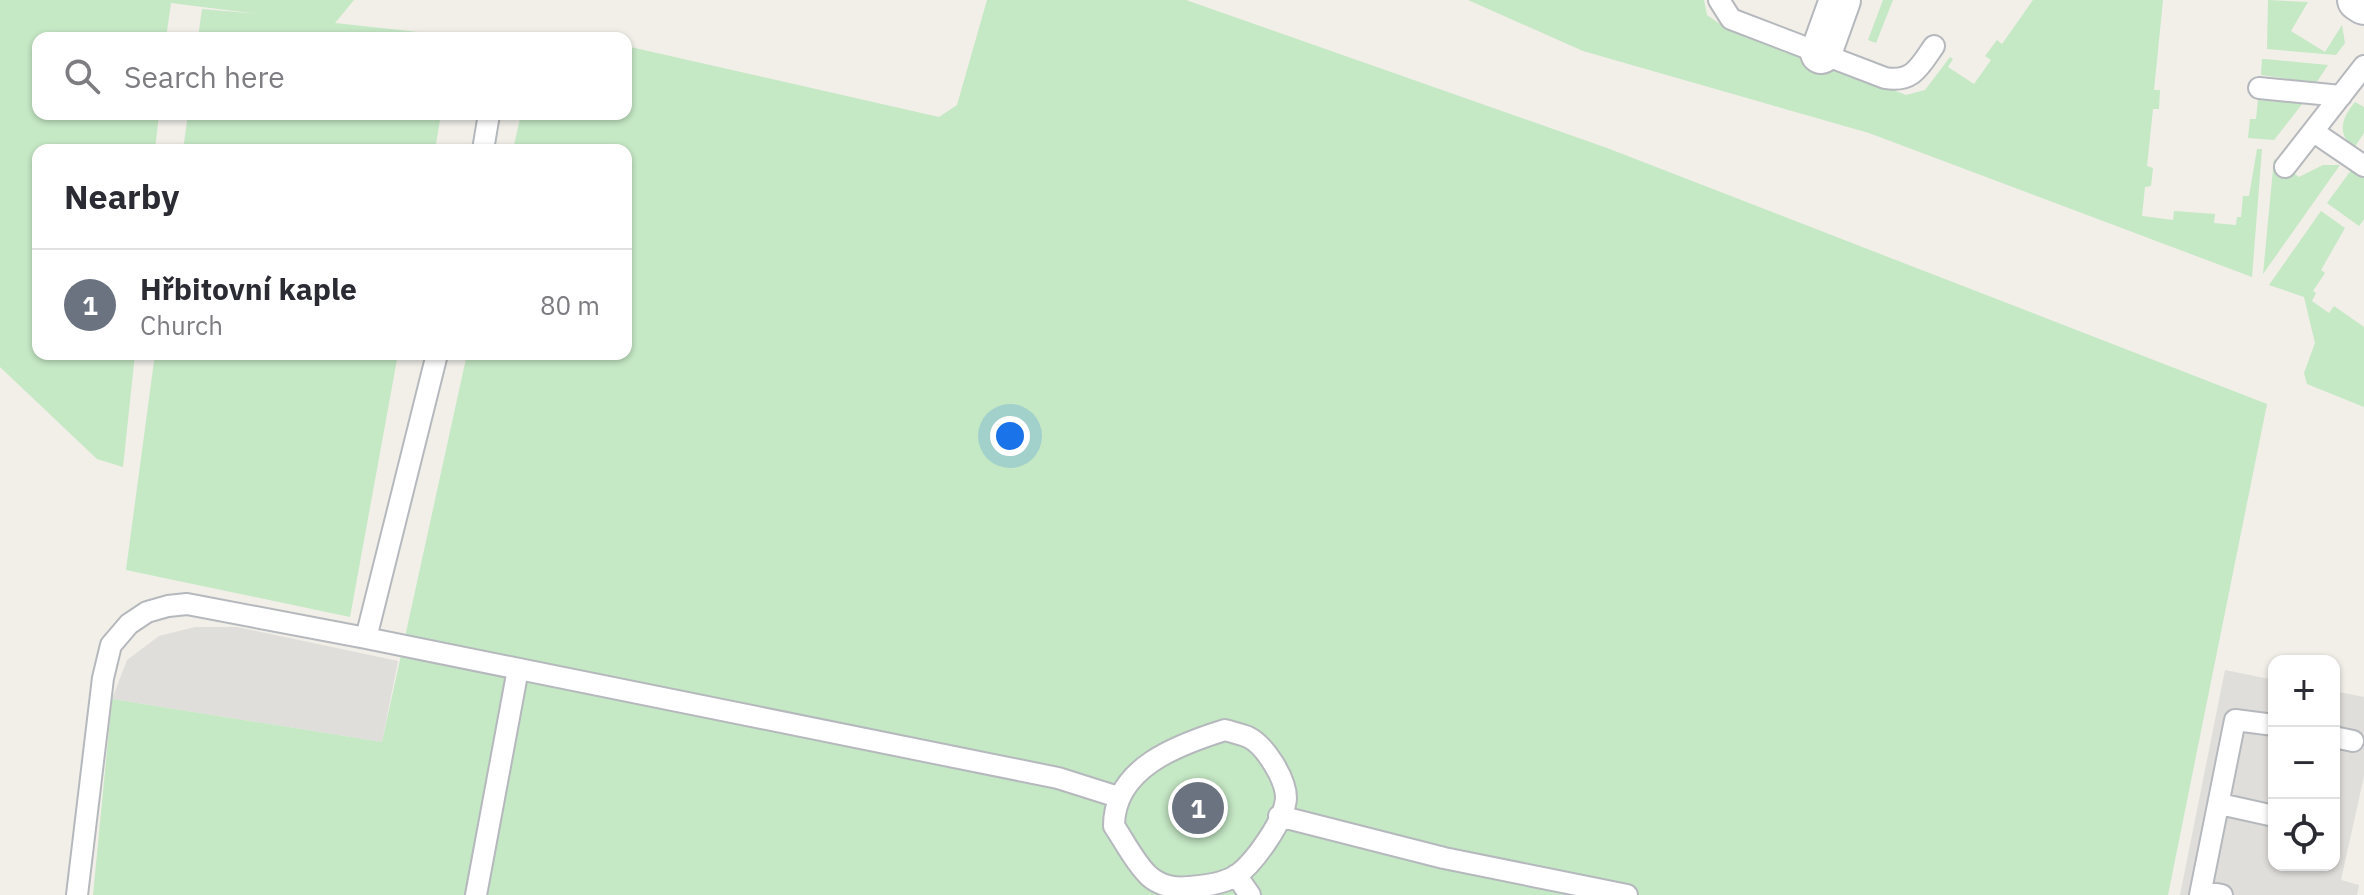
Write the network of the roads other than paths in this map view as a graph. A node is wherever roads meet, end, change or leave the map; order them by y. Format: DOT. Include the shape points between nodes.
graph roads {
  1 [pos="1719,0"];
  2 [pos="1840,0"];
  3 [pos="2358,0"];
  4 [pos="2364,4"];
  5 [pos="1934,46"];
  6 [pos="1821,53"];
  7 [pos="2364,66"];
  8 [pos="2259,88"];
  9 [pos="2341,96"];
  10 [pos="488,120"];
  11 [pos="2314,132"];
  12 [pos="484,144"];
  13 [pos="2364,166"];
  14 [pos="2285,167"];
  15 [pos="436,360"];
  16 [pos="366,638"];
  17 [pos="518,669"];
  18 [pos="2268,724"];
  19 [pos="1118,797"];
  20 [pos="2220,804"];
  21 [pos="2268,815"];
  22 [pos="1279,816"];
  23 [pos="1236,875"];
  24 [pos="2208,894"];
  25 [pos="77,895"];
  26 [pos="476,895"];
  27 [pos="1250,895"];
  28 [pos="1627,895"];
  1 -- 6 [label="lane" via="1731,19"];
  2 -- 6 [label="street"];
  3 -- 4 [label="street"];
  5 -- 6 [label="lane" via="1913,76 1905,79 1885,78"];
  7 -- 9 [label="lane"];
  8 -- 9 [label="lane"];
  9 -- 11 [label="lane"];
  10 -- 12 [label="lane"];
  11 -- 13 [label="lane"];
  11 -- 14 [label="lane"];
  15 -- 16 [label="lane"];
  16 -- 17 [label="lane"];
  16 -- 25 [label="lane" via="187,604 147,612 129,624 111,645 103,678"];
  17 -- 19 [label="lane" via="1058,778"];
  17 -- 26 [label="lane"];
  18 -- 20 [label="lane" via="2235,720"];
  19 -- 22 [label="lane" via="1126,781 1184,743 1225,730 1251,738 1278,773 1286,799"];
  19 -- 23 [label="lane" via="1114,826 1149,876 1180,888"];
  20 -- 21 [label="lane"];
  20 -- 24 [label="lane"];
  22 -- 23 [label="lane" via="1270,837"];
  22 -- 28 [label="lane" via="1444,858"];
  23 -- 27 [label="lane"];
}
